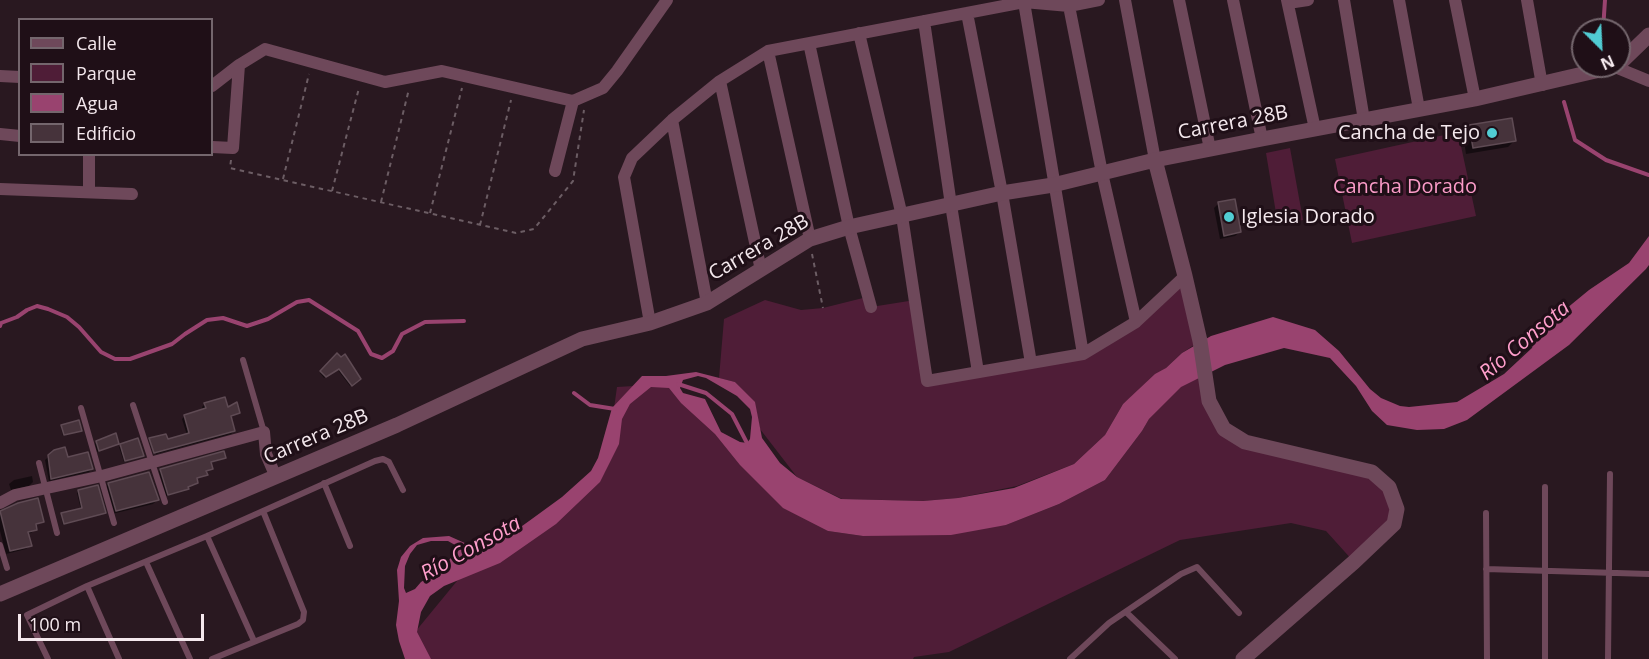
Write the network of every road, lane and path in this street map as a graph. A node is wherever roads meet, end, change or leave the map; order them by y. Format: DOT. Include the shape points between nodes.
graph roads {
  1 [pos="667,0"];
  2 [pos="1099,0"];
  3 [pos="1125,0"];
  4 [pos="1179,0"];
  5 [pos="1233,0"];
  6 [pos="1308,0"];
  7 [pos="1344,0"];
  8 [pos="1399,0"];
  9 [pos="1455,0"];
  10 [pos="1527,0"];
  11 [pos="1024,2"];
  12 [pos="1288,2"];
  13 [pos="1069,6"];
  14 [pos="967,13"];
  15 [pos="924,21"];
  16 [pos="860,33"];
  17 [pos="1649,35"];
  18 [pos="809,43"];
  19 [pos="768,51"];
  20 [pos="1631,52"];
  21 [pos="312,62"];
  22 [pos="239,65"];
  23 [pos="1631,73"];
  24 [pos="0,76"];
  25 [pos="362,76"];
  26 [pos="18,77"];
  27 [pos="411,77"];
  28 [pos="465,77"];
  29 [pos="1571,77"];
  30 [pos="720,81"];
  31 [pos="1649,81"];
  32 [pos="1542,84"];
  33 [pos="213,85"];
  34 [pos="514,88"];
  35 [pos="587,94"];
  36 [pos="1475,99"];
  37 [pos="573,101"];
  38 [pos="1419,109"];
  39 [pos="672,120"];
  40 [pos="1364,120"];
  41 [pos="1315,129"];
  42 [pos="0,134"];
  43 [pos="18,136"];
  44 [pos="1262,139"];
  45 [pos="213,147"];
  46 [pos="1210,149"];
  47 [pos="89,156"];
  48 [pos="1155,160"];
  49 [pos="230,168"];
  50 [pos="555,171"];
  51 [pos="1102,174"];
  52 [pos="283,180"];
  53 [pos="1053,185"];
  54 [pos="0,189"];
  55 [pos="332,191"];
  56 [pos="89,192"];
  57 [pos="1002,193"];
  58 [pos="132,194"];
  59 [pos="381,202"];
  60 [pos="951,205"];
  61 [pos="430,214"];
  62 [pos="902,216"];
  63 [pos="480,225"];
  64 [pos="849,227"];
  65 [pos="810,239"];
  66 [pos="761,270"];
  67 [pos="1185,276"];
  68 [pos="707,303"];
  69 [pos="871,307"];
  70 [pos="823,308"];
  71 [pos="650,322"];
  72 [pos="1136,322"];
  73 [pos="1083,354"];
  74 [pos="243,360"];
  75 [pos="1031,363"];
  76 [pos="978,372"];
  77 [pos="133,405"];
  78 [pos="81,408"];
  79 [pos="264,432"];
  80 [pos="153,462"];
  81 [pos="39,463"];
  82 [pos="1610,474"];
  83 [pos="102,476"];
  84 [pos="276,477"];
  85 [pos="324,483"];
  86 [pos="1545,487"];
  87 [pos="46,490"];
  88 [pos="403,490"];
  89 [pos="165,502"];
  90 [pos="0,503"];
  91 [pos="263,511"];
  92 [pos="1486,513"];
  93 [pos="114,523"];
  94 [pos="57,533"];
  95 [pos="207,536"];
  96 [pos="0,545"];
  97 [pos="350,546"];
  98 [pos="146,562"];
  99 [pos="7,568"];
  100 [pos="1486,569"];
  101 [pos="1546,570"];
  102 [pos="1609,573"];
  103 [pos="1649,573"];
  104 [pos="87,586"];
  105 [pos="0,594"];
  106 [pos="1126,612"];
  107 [pos="1239,613"];
  108 [pos="255,641"];
  109 [pos="48,659"];
  110 [pos="119,659"];
  111 [pos="190,659"];
  112 [pos="212,659"];
  113 [pos="1070,659"];
  114 [pos="1175,659"];
  115 [pos="1243,659"];
  116 [pos="1487,659"];
  117 [pos="1545,659"];
  118 [pos="1608,659"];
  1 -- 35 [label="street" via="603,88"];
  2 -- 13 [label="street"];
  3 -- 48 [label="street"];
  4 -- 46 [label="street"];
  5 -- 44 [label="street"];
  6 -- 12 [label="street"];
  7 -- 40 [label="street"];
  8 -- 38 [label="street"];
  9 -- 36 [label="street"];
  10 -- 32 [label="street"];
  11 -- 13 [label="street"];
  11 -- 14 [label="street"];
  11 -- 53 [label="street"];
  12 -- 41 [label="street"];
  13 -- 51 [label="street"];
  14 -- 15 [label="street"];
  14 -- 57 [label="street"];
  15 -- 16 [label="street"];
  15 -- 60 [label="street"];
  16 -- 18 [label="street"];
  16 -- 62 [label="street"];
  17 -- 20 [label="street"];
  18 -- 19 [label="street"];
  18 -- 64 [label="street"];
  19 -- 30 [label="street"];
  19 -- 65 [label="street"];
  21 -- 22 [label="street" via="265,49"];
  21 -- 25 [label="street"];
  21 -- 52 [label="path"];
  22 -- 33 [label="street"];
  22 -- 45 [label="street" via="232,148"];
  23 -- 31 [label="street"];
  24 -- 26 [label="street"];
  25 -- 27 [label="street" via="385,82"];
  25 -- 55 [label="path"];
  27 -- 28 [label="street" via="442,71"];
  27 -- 59 [label="path"];
  28 -- 34 [label="street"];
  28 -- 61 [label="path"];
  29 -- 32 [label="street, Carrera 28B"];
  30 -- 39 [label="street"];
  30 -- 66 [label="street"];
  32 -- 36 [label="street, Carrera 28B"];
  34 -- 37 [label="street"];
  34 -- 63 [label="path"];
  35 -- 37 [label="street"];
  35 -- 63 [label="path" via="573,181 534,229 516,233"];
  36 -- 38 [label="street, Carrera 28B"];
  37 -- 50 [label="street"];
  38 -- 40 [label="street, Carrera 28B"];
  39 -- 68 [label="street"];
  39 -- 71 [label="street" via="632,158 624,177"];
  40 -- 41 [label="street, Carrera 28B"];
  41 -- 44 [label="street, Carrera 28B"];
  42 -- 43 [label="street"];
  44 -- 46 [label="street, Carrera 28B"];
  46 -- 48 [label="street, Carrera 28B"];
  47 -- 56 [label="street"];
  48 -- 51 [label="street, Carrera 28B"];
  48 -- 67 [label="street"];
  49 -- 52 [label="path"];
  51 -- 53 [label="street, Carrera 28B"];
  51 -- 72 [label="street"];
  52 -- 55 [label="path"];
  53 -- 57 [label="street, Carrera 28B"];
  53 -- 73 [label="street"];
  54 -- 56 [label="street"];
  55 -- 59 [label="path"];
  56 -- 58 [label="street"];
  57 -- 60 [label="street, Carrera 28B"];
  57 -- 75 [label="street"];
  59 -- 61 [label="path"];
  60 -- 62 [label="street, Carrera 28B"];
  60 -- 76 [label="street"];
  61 -- 63 [label="path"];
  62 -- 64 [label="street, Carrera 28B"];
  62 -- 76 [label="street" via="927,381"];
  64 -- 65 [label="street, Carrera 28B"];
  64 -- 69 [label="street"];
  65 -- 66 [label="street, Carrera 28B"];
  65 -- 70 [label="path"];
  66 -- 68 [label="street, Carrera 28B"];
  67 -- 72 [label="street"];
  67 -- 115 [label="street" via="1209,401 1224,429 1245,442 1372,472 1389,487 1397,509 1394,524"];
  68 -- 71 [label="street, Carrera 28B"];
  71 -- 84 [label="street, Carrera 28B" via="582,339"];
  72 -- 73 [label="street"];
  73 -- 75 [label="street"];
  74 -- 79 [label="lane"];
  75 -- 76 [label="street"];
  77 -- 80 [label="lane"];
  78 -- 83 [label="lane"];
  79 -- 80 [label="street"];
  79 -- 84 [label="street" via="266,454"];
  80 -- 83 [label="street"];
  80 -- 89 [label="lane"];
  81 -- 87 [label="lane"];
  82 -- 102 [label="lane"];
  83 -- 87 [label="street"];
  83 -- 93 [label="lane"];
  84 -- 105 [label="street, Carrera 28B"];
  85 -- 88 [label="lane" via="383,459 389,462"];
  85 -- 91 [label="lane"];
  85 -- 97 [label="lane"];
  86 -- 101 [label="lane"];
  87 -- 90 [label="street" via="15,495"];
  87 -- 94 [label="lane"];
  91 -- 95 [label="lane"];
  91 -- 108 [label="lane" via="304,612 298,624"];
  92 -- 100 [label="lane"];
  95 -- 98 [label="lane"];
  95 -- 108 [label="lane"];
  96 -- 99 [label="lane"];
  98 -- 104 [label="lane"];
  98 -- 111 [label="lane"];
  100 -- 101 [label="lane"];
  100 -- 116 [label="lane"];
  101 -- 102 [label="lane"];
  101 -- 117 [label="lane"];
  102 -- 103 [label="lane"];
  102 -- 118 [label="lane"];
  104 -- 109 [label="lane" via="27,615"];
  104 -- 110 [label="lane"];
  106 -- 107 [label="lane" via="1197,567"];
  106 -- 113 [label="lane"];
  106 -- 114 [label="lane"];
  108 -- 112 [label="lane"];
}
